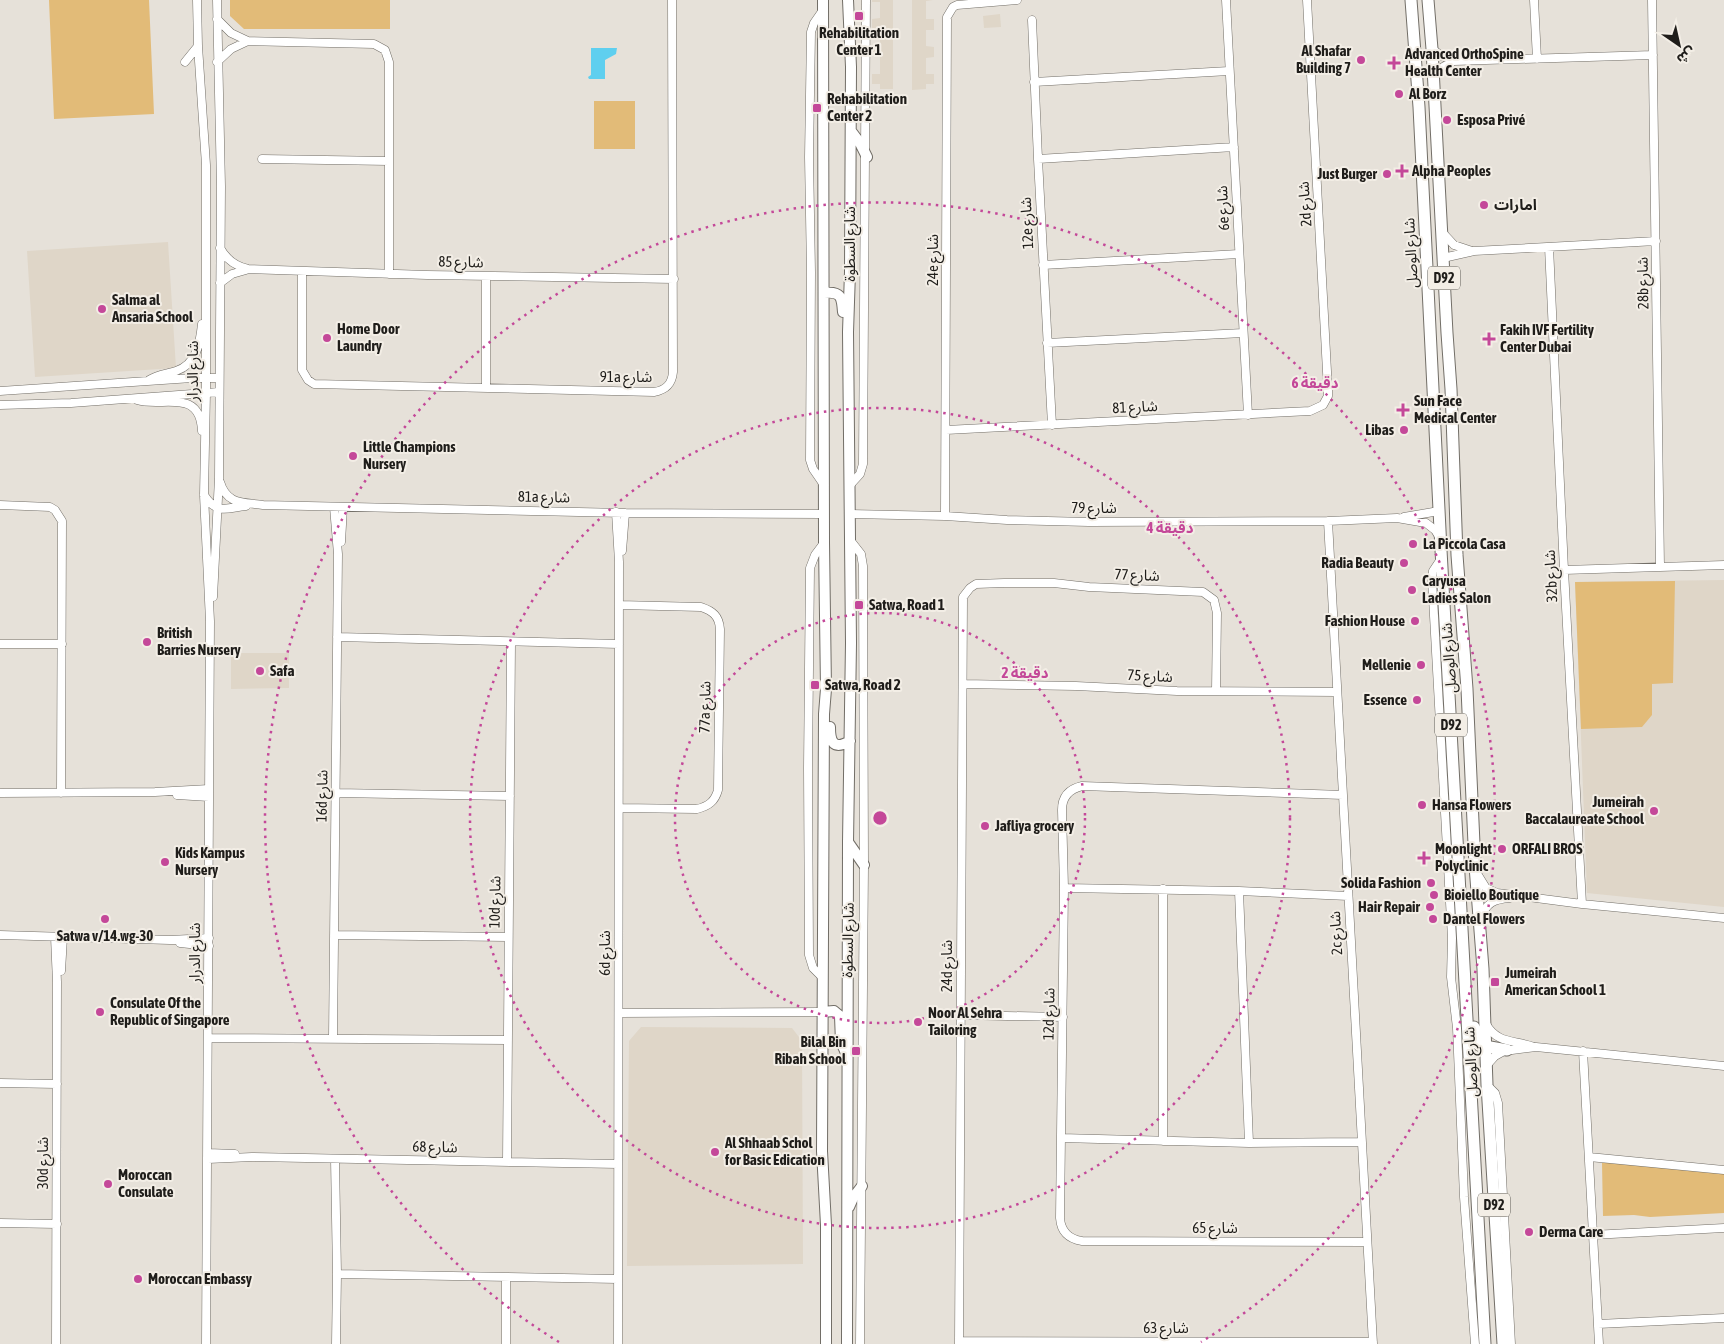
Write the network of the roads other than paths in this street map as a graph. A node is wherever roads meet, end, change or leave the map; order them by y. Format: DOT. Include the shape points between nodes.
graph roads {
  1 [pos="197,0"];
  2 [pos="217,0"];
  3 [pos="672,0"];
  4 [pos="848,0"];
  5 [pos="866,0"];
  6 [pos="1017,0"];
  7 [pos="1226,0"];
  8 [pos="1307,0"];
  9 [pos="1411,0"];
  10 [pos="1428,0"];
  11 [pos="1534,0"];
  12 [pos="1652,0"];
  13 [pos="823,5"];
  14 [pos="217,19"];
  15 [pos="1032,20"];
  16 [pos="248,42"];
  17 [pos="198,46"];
  18 [pos="1432,49"];
  19 [pos="1653,55"];
  20 [pos="1537,59"];
  21 [pos="1454,61"];
  22 [pos="185,62"];
  23 [pos="217,62"];
  24 [pos="1229,71"];
  25 [pos="1433,75"];
  26 [pos="1034,82"];
  27 [pos="1419,106"];
  28 [pos="851,131"];
  29 [pos="1234,148"];
  30 [pos="867,157"];
  31 [pos="262,158"];
  32 [pos="1038,159"];
  33 [pos="389,161"];
  34 [pos="1442,232"];
  35 [pos="1656,241"];
  36 [pos="1550,247"];
  37 [pos="220,248"];
  38 [pos="1474,251"];
  39 [pos="1239,254"];
  40 [pos="1443,258"];
  41 [pos="1043,265"];
  42 [pos="248,269"];
  43 [pos="302,272"];
  44 [pos="389,274"];
  45 [pos="486,276"];
  46 [pos="674,279"];
  47 [pos="220,284"];
  48 [pos="824,293"];
  49 [pos="205,307"];
  50 [pos="848,332"];
  51 [pos="1243,333"];
  52 [pos="1047,343"];
  53 [pos="219,378"];
  54 [pos="206,379"];
  55 [pos="147,381"];
  56 [pos="486,388"];
  57 [pos="0,391"];
  58 [pos="206,392"];
  59 [pos="219,392"];
  60 [pos="133,398"];
  61 [pos="0,405"];
  62 [pos="1323,405"];
  63 [pos="1248,415"];
  64 [pos="1052,425"];
  65 [pos="946,430"];
  66 [pos="205,454"];
  67 [pos="218,478"];
  68 [pos="850,485"];
  69 [pos="825,486"];
  70 [pos="204,495"];
  71 [pos="0,505"];
  72 [pos="263,505"];
  73 [pos="339,507"];
  74 [pos="217,508"];
  75 [pos="1440,511"];
  76 [pos="616,512"];
  77 [pos="625,513"];
  78 [pos="824,514"];
  79 [pos="850,514"];
  80 [pos="945,516"];
  81 [pos="1397,518"];
  82 [pos="1328,521"];
  83 [pos="1441,539"];
  84 [pos="850,540"];
  85 [pos="824,543"];
  86 [pos="1457,555"];
  87 [pos="1442,557"];
  88 [pos="619,562"];
  89 [pos="1724,565"];
  90 [pos="1660,567"];
  91 [pos="1564,570"];
  92 [pos="967,590"];
  93 [pos="619,605"];
  94 [pos="210,621"];
  95 [pos="338,638"];
  96 [pos="511,642"];
  97 [pos="0,644"];
  98 [pos="62,644"];
  99 [pos="619,644"];
  100 [pos="963,684"];
  101 [pos="826,689"];
  102 [pos="1216,691"];
  103 [pos="1337,692"];
  104 [pos="850,741"];
  105 [pos="0,793"];
  106 [pos="61,793"];
  107 [pos="209,793"];
  108 [pos="336,794"];
  109 [pos="1343,795"];
  110 [pos="510,796"];
  111 [pos="619,808"];
  112 [pos="848,842"];
  113 [pos="864,865"];
  114 [pos="1475,866"];
  115 [pos="1064,888"];
  116 [pos="1163,889"];
  117 [pos="1239,891"];
  118 [pos="1348,896"];
  119 [pos="1522,897"];
  120 [pos="1582,904"];
  121 [pos="1461,909"];
  122 [pos="1724,918"];
  123 [pos="1479,922"];
  124 [pos="334,935"];
  125 [pos="0,936"];
  126 [pos="54,937"];
  127 [pos="63,937"];
  128 [pos="508,938"];
  129 [pos="209,942"];
  130 [pos="822,977"];
  131 [pos="57,982"];
  132 [pos="822,1012"];
  133 [pos="619,1013"];
  134 [pos="960,1015"];
  135 [pos="1062,1017"];
  136 [pos="1484,1019"];
  137 [pos="209,1035"];
  138 [pos="333,1038"];
  139 [pos="508,1040"];
  140 [pos="1485,1047"];
  141 [pos="1536,1047"];
  142 [pos="1508,1050"];
  143 [pos="1583,1051"];
  144 [pos="848,1056"];
  145 [pos="1486,1066"];
  146 [pos="1724,1066"];
  147 [pos="0,1083"];
  148 [pos="57,1084"];
  149 [pos="1487,1085"];
  150 [pos="1060,1138"];
  151 [pos="1163,1141"];
  152 [pos="1361,1142"];
  153 [pos="1249,1143"];
  154 [pos="208,1156"];
  155 [pos="1589,1157"];
  156 [pos="335,1159"];
  157 [pos="507,1162"];
  158 [pos="618,1164"];
  159 [pos="1724,1170"];
  160 [pos="862,1186"];
  161 [pos="847,1213"];
  162 [pos="0,1223"];
  163 [pos="57,1224"];
  164 [pos="1724,1228"];
  165 [pos="1065,1234"];
  166 [pos="1592,1236"];
  167 [pos="1367,1242"];
  168 [pos="337,1274"];
  169 [pos="506,1278"];
  170 [pos="618,1279"];
  171 [pos="1724,1318"];
  172 [pos="1598,1324"];
  173 [pos="959,1342"];
  174 [pos="1271,1343"];
  175 [pos="1373,1343"];
  176 [pos="56,1344"];
  177 [pos="206,1344"];
  178 [pos="336,1344"];
  179 [pos="506,1344"];
  180 [pos="618,1344"];
  181 [pos="826,1344"];
  182 [pos="847,1344"];
  183 [pos="860,1344"];
  184 [pos="1475,1344"];
  185 [pos="1485,1344"];
  186 [pos="1503,1344"];
  187 [pos="1511,1344"];
  188 [pos="1599,1344"];
  1 -- 17 [label="street, شارع الدرار"];
  2 -- 14 [label="street, شارع الدرار"];
  3 -- 46 [label="street, 91a شارع"];
  4 -- 28 [label="main road, شارع السطوة"];
  5 -- 30 [label="street, شارع السطوة"];
  6 -- 65 [label="street, 24e شارع" via="963,3 953,7 947,17"];
  7 -- 24 [label="street, 6e شارع"];
  8 -- 62 [label="street, 2d شارع" via="1328,380 1328,396"];
  9 -- 27 [label="main road, شارع الوصل / D92"];
  10 -- 18 [label="main road, شارع الوصل / D92"];
  11 -- 20 [label="street"];
  12 -- 19 [label="street, 28b شارع"];
  13 -- 48 [label="main road, شارع السطوة"];
  13 -- 69 [label="street, شارع السطوة" via="811,32 809,403 810,460 815,474"];
  14 -- 16 [label="street" via="231,33"];
  14 -- 23 [label="street, شارع الدرار"];
  15 -- 26 [label="street, 12e شارع"];
  16 -- 23 [label="street" via="231,49"];
  16 -- 33 [label="street" via="374,44 385,50 389,62"];
  17 -- 22 [label="street"];
  17 -- 49 [label="street, شارع الدرار" via="206,165"];
  18 -- 21 [label="street"];
  18 -- 25 [label="main road, شارع الوصل / D92"];
  19 -- 20 [label="street"];
  19 -- 35 [label="street, 28b شارع"];
  20 -- 21 [label="street"];
  21 -- 25 [label="street"];
  23 -- 37 [label="street, شارع الدرار"];
  24 -- 26 [label="street"];
  24 -- 29 [label="street, 6e شارع"];
  25 -- 34 [label="main road, شارع الوصل / D92"];
  26 -- 32 [label="street, 12e شارع"];
  27 -- 40 [label="main road" via="1425,142 1433,251"];
  27 -- 75 [label="main road, شارع الوصل / D92"];
  28 -- 30 [label="main road"];
  28 -- 50 [label="main road, شارع السطوة"];
  29 -- 32 [label="street"];
  29 -- 39 [label="street, 6e شارع"];
  30 -- 68 [label="street, شارع السطوة" via="863,464 860,474"];
  31 -- 33 [label="street"];
  32 -- 41 [label="street, 12e شارع"];
  33 -- 44 [label="street"];
  34 -- 38 [label="street" via="1454,245"];
  34 -- 40 [label="main road, شارع الوصل / D92"];
  35 -- 36 [label="street"];
  35 -- 90 [label="street, 28b شارع"];
  36 -- 38 [label="street"];
  36 -- 91 [label="street, 32b شارع"];
  37 -- 42 [label="street, شارع 85" via="228,260"];
  37 -- 47 [label="street, شارع الدرار"];
  38 -- 40 [label="street"];
  39 -- 41 [label="street"];
  39 -- 51 [label="street, 6e شارع"];
  40 -- 86 [label="main road, شارع الوصل / D92"];
  41 -- 52 [label="street, 12e شارع"];
  42 -- 43 [label="street, شارع 85"];
  42 -- 47 [label="street, شارع 85" via="232,274"];
  43 -- 44 [label="street, شارع 85"];
  43 -- 56 [label="street, 91a شارع" via="302,370 311,383"];
  44 -- 45 [label="street, شارع 85"];
  45 -- 46 [label="street, شارع 85"];
  45 -- 56 [label="street"];
  46 -- 56 [label="street, 91a شارع" via="674,372 665,388 654,392"];
  47 -- 53 [label="street, شارع الدرار"];
  48 -- 50 [label="main road" via="832,292 841,297"];
  48 -- 69 [label="main road, شارع السطوة"];
  49 -- 54 [label="street, شارع الدرار"];
  49 -- 55 [label="street" via="200,345 192,359 182,368"];
  50 -- 68 [label="main road, شارع السطوة"];
  51 -- 52 [label="street"];
  51 -- 63 [label="street, 6e شارع"];
  52 -- 64 [label="street, 12e شارع"];
  53 -- 54 [label="street"];
  53 -- 59 [label="street, شارع الدرار"];
  54 -- 55 [label="street"];
  54 -- 58 [label="street, شارع الدرار"];
  55 -- 57 [label="street"];
  58 -- 59 [label="street"];
  58 -- 60 [label="street"];
  58 -- 66 [label="street, شارع الدرار"];
  59 -- 67 [label="street, شارع الدرار"];
  60 -- 61 [label="street"];
  60 -- 66 [label="street" via="145,402 180,401 191,406 200,420"];
  62 -- 63 [label="street, شارع 81" via="1310,411"];
  63 -- 64 [label="street, شارع 81"];
  64 -- 65 [label="street, شارع 81"];
  65 -- 80 [label="street, 24e شارع"];
  66 -- 70 [label="street, شارع الدرار"];
  67 -- 72 [label="street, 81a شارع" via="222,489 234,501"];
  67 -- 74 [label="street, شارع الدرار"];
  68 -- 79 [label="main road, شارع السطوة"];
  69 -- 78 [label="main road, شارع السطوة"];
  70 -- 74 [label="street"];
  70 -- 94 [label="street, شارع الدرار"];
  71 -- 98 [label="street" via="50,506 59,515 62,527"];
  72 -- 73 [label="street, 81a شارع"];
  72 -- 74 [label="street, 81a شارع"];
  73 -- 76 [label="street, 81a شارع"];
  73 -- 95 [label="street, 16d شارع"];
  74 -- 94 [label="street, شارع الدرار"];
  75 -- 81 [label="street, شارع 79"];
  75 -- 83 [label="main road, شارع الوصل / D92"];
  75 -- 86 [label="main road" via="1445,510 1449,515 1451,540"];
  76 -- 77 [label="street, 81a شارع"];
  76 -- 88 [label="street, 6d شارع"];
  77 -- 78 [label="street, 81a شارع"];
  77 -- 88 [label="street, 6d شارع"];
  78 -- 85 [label="main road, شارع السطوة"];
  79 -- 80 [label="street, شارع 79"];
  79 -- 84 [label="main road, شارع السطوة"];
  80 -- 82 [label="street, شارع 79" via="1089,522"];
  81 -- 82 [label="street, شارع 79"];
  81 -- 83 [label="street, شارع 79" via="1426,522"];
  82 -- 103 [label="street, 2c شارع"];
  83 -- 87 [label="main road, شارع الوصل / D92"];
  84 -- 104 [label="main road, شارع السطوة"];
  84 -- 113 [label="street, شارع السطوة" via="860,554 863,566"];
  85 -- 101 [label="main road, شارع السطوة"];
  85 -- 130 [label="street, شارع السطوة" via="810,568 808,768 809,954 813,968"];
  86 -- 114 [label="main road, شارع الوصل / D92"];
  87 -- 121 [label="main road, شارع الوصل / D92"];
  87 -- 184 [label="street" via="1433,571 1432,580 1452,938 1451,977 1457,1028 1464,1197"];
  88 -- 93 [label="street, 6d شارع"];
  89 -- 90 [label="street"];
  90 -- 91 [label="street"];
  91 -- 120 [label="street, 32b شارع"];
  92 -- 100 [label="street, 24d شارع" via="962,600"];
  92 -- 102 [label="street, شارع 77" via="976,584 1054,583 1203,592 1214,600 1217,613"];
  93 -- 99 [label="street, 6d شارع"];
  93 -- 111 [label="street, 77a شارع" via="701,607 715,614 720,629 716,797 704,808 697,809"];
  94 -- 107 [label="street, شارع الدرار"];
  95 -- 96 [label="street"];
  95 -- 108 [label="street, 16d شارع"];
  96 -- 99 [label="street"];
  96 -- 110 [label="street, 10d شارع"];
  97 -- 98 [label="street"];
  98 -- 106 [label="street"];
  99 -- 111 [label="street, 6d شارع"];
  100 -- 102 [label="street, شارع 75"];
  100 -- 134 [label="street, 24d شارع"];
  101 -- 104 [label="main road" via="831,739 837,745"];
  101 -- 130 [label="main road, شارع السطوة"];
  102 -- 103 [label="street, شارع 75"];
  103 -- 109 [label="street, 2c شارع"];
  104 -- 112 [label="main road, شارع السطوة"];
  105 -- 106 [label="street"];
  106 -- 107 [label="street"];
  107 -- 129 [label="street, شارع الدرار"];
  108 -- 110 [label="street"];
  108 -- 124 [label="street, 16d شارع"];
  109 -- 115 [label="street, 12d شارع" via="1082,786 1066,794 1062,804"];
  109 -- 118 [label="street, 2c شارع"];
  110 -- 128 [label="street, 10d شارع"];
  111 -- 133 [label="street, 6d شارع"];
  112 -- 113 [label="main road"];
  112 -- 144 [label="main road, شارع السطوة"];
  113 -- 160 [label="street, شارع السطوة"];
  114 -- 119 [label="street" via="1486,888"];
  114 -- 123 [label="main road, شارع الوصل / D92"];
  115 -- 116 [label="street"];
  115 -- 135 [label="street, 12d شارع"];
  116 -- 117 [label="street"];
  116 -- 151 [label="street"];
  117 -- 118 [label="street"];
  117 -- 153 [label="street"];
  118 -- 152 [label="street, 2c شارع"];
  119 -- 120 [label="street"];
  119 -- 123 [label="street" via="1492,901 1485,907"];
  120 -- 122 [label="street"];
  121 -- 140 [label="main road" via="1470,946 1475,1040"];
  121 -- 185 [label="main road, شارع الوصل / D92"];
  123 -- 136 [label="main road, شارع الوصل / D92"];
  124 -- 128 [label="street"];
  124 -- 138 [label="street, 16d شارع"];
  125 -- 126 [label="street"];
  126 -- 127 [label="street"];
  126 -- 131 [label="street, 30d شارع"];
  127 -- 129 [label="street"];
  127 -- 131 [label="street, 30d شارع"];
  128 -- 139 [label="street, 10d شارع"];
  129 -- 137 [label="street, شارع الدرار"];
  130 -- 132 [label="main road, شارع السطوة"];
  131 -- 148 [label="street, 30d شارع"];
  132 -- 133 [label="street"];
  132 -- 144 [label="main road" via="834,1011 840,1016 841,1042"];
  132 -- 181 [label="main road, شارع السطوة"];
  133 -- 158 [label="street, 6d شارع"];
  134 -- 135 [label="street"];
  134 -- 173 [label="street, 24d شارع"];
  135 -- 150 [label="street, 12d شارع"];
  136 -- 140 [label="main road, شارع الوصل / D92"];
  136 -- 141 [label="street" via="1498,1038"];
  137 -- 138 [label="street"];
  137 -- 154 [label="street, شارع الدرار"];
  138 -- 139 [label="street"];
  139 -- 157 [label="street, 10d شارع"];
  140 -- 142 [label="main road"];
  140 -- 145 [label="main road, شارع الوصل / D92"];
  141 -- 142 [label="street"];
  141 -- 143 [label="street"];
  142 -- 145 [label="street" via="1495,1056"];
  143 -- 146 [label="street"];
  143 -- 155 [label="street"];
  144 -- 161 [label="main road, شارع السطوة"];
  145 -- 149 [label="main road, شارع الوصل / D92"];
  147 -- 148 [label="street"];
  148 -- 163 [label="street, 30d شارع"];
  149 -- 186 [label="main road, شارع الوصل / D92"];
  149 -- 187 [label="street" via="1495,1093 1498,1103"];
  150 -- 151 [label="street"];
  150 -- 165 [label="street, 12d شارع" via="1060,1218"];
  151 -- 153 [label="street"];
  152 -- 153 [label="street"];
  152 -- 167 [label="street, 2c شارع"];
  154 -- 156 [label="street, شارع 68"];
  154 -- 177 [label="street, شارع الدرار"];
  155 -- 159 [label="street"];
  155 -- 166 [label="street"];
  156 -- 157 [label="street, شارع 68"];
  156 -- 168 [label="street"];
  157 -- 158 [label="street, شارع 68"];
  158 -- 170 [label="street, 6d شارع"];
  160 -- 161 [label="main road" via="852,1198"];
  160 -- 183 [label="street, شارع السطوة"];
  161 -- 182 [label="main road, شارع السطوة"];
  162 -- 163 [label="street"];
  163 -- 176 [label="street, 30d شارع"];
  164 -- 166 [label="street"];
  165 -- 167 [label="street, شارع 65" via="1082,1241"];
  166 -- 172 [label="street"];
  167 -- 175 [label="street, 2c شارع"];
  168 -- 169 [label="street"];
  168 -- 178 [label="street"];
  169 -- 170 [label="street"];
  169 -- 179 [label="street"];
  170 -- 180 [label="street, 6d شارع"];
  171 -- 172 [label="street"];
  172 -- 188 [label="street"];
  173 -- 174 [label="street, شارع 63"];
  174 -- 175 [label="street, شارع 63"];
}
